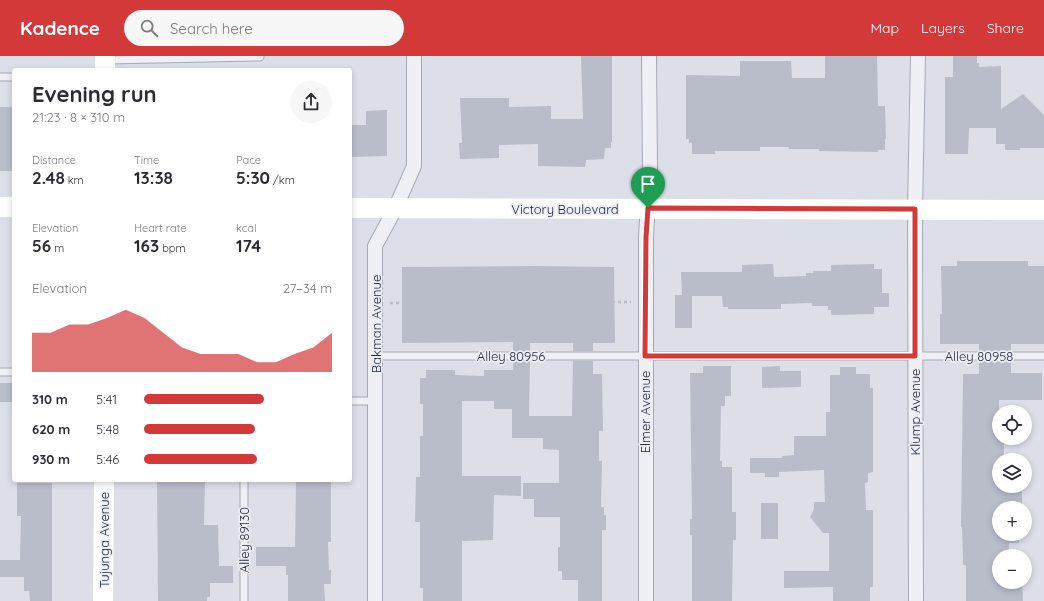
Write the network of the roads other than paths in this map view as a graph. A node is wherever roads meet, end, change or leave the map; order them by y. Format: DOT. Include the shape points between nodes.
graph roads {
  1 [pos="414,56"];
  2 [pos="649,56"];
  3 [pos="918,56"];
  4 [pos="260,57"];
  5 [pos="105,62"];
  6 [pos="0,77"];
  7 [pos="12,77"];
  8 [pos="0,207"];
  9 [pos="12,208"];
  10 [pos="352,208"];
  11 [pos="648,208"];
  12 [pos="395,209"];
  13 [pos="915,209"];
  14 [pos="1044,210"];
  15 [pos="376,356"];
  16 [pos="645,356"];
  17 [pos="915,356"];
  18 [pos="1044,356"];
  19 [pos="0,372"];
  20 [pos="12,372"];
  21 [pos="352,401"];
  22 [pos="376,401"];
  23 [pos="104,482"];
  24 [pos="244,482"];
  25 [pos="103,601"];
  26 [pos="244,601"];
  27 [pos="375,601"];
  28 [pos="646,601"];
  29 [pos="916,601"];
  1 -- 12 [label="street, Bakman Avenue" via="414,166"];
  2 -- 11 [label="street, Elmer Avenue"];
  3 -- 13 [label="street, Klump Avenue"];
  4 -- 5 [label="lane"];
  6 -- 7 [label="lane"];
  8 -- 9 [label="main road"];
  10 -- 12 [label="main road, Victory Boulevard"];
  11 -- 12 [label="main road, Victory Boulevard"];
  11 -- 13 [label="main road, Victory Boulevard"];
  11 -- 16 [label="street, Elmer Avenue"];
  12 -- 15 [label="street, Bakman Avenue" via="376,246"];
  13 -- 14 [label="main road, Victory Boulevard"];
  13 -- 17 [label="street, Klump Avenue"];
  15 -- 16 [label="lane, Alley 80956"];
  15 -- 22 [label="street, Bakman Avenue"];
  16 -- 17 [label="lane, Alley 80956"];
  16 -- 28 [label="street, Elmer Avenue"];
  17 -- 18 [label="lane, Alley 80958"];
  17 -- 29 [label="street, Klump Avenue"];
  19 -- 20 [label="lane"];
  21 -- 22 [label="lane"];
  22 -- 27 [label="street, Bakman Avenue"];
  23 -- 25 [label="main road, Tujunga Avenue"];
  24 -- 26 [label="lane, Alley 89130"];
}
